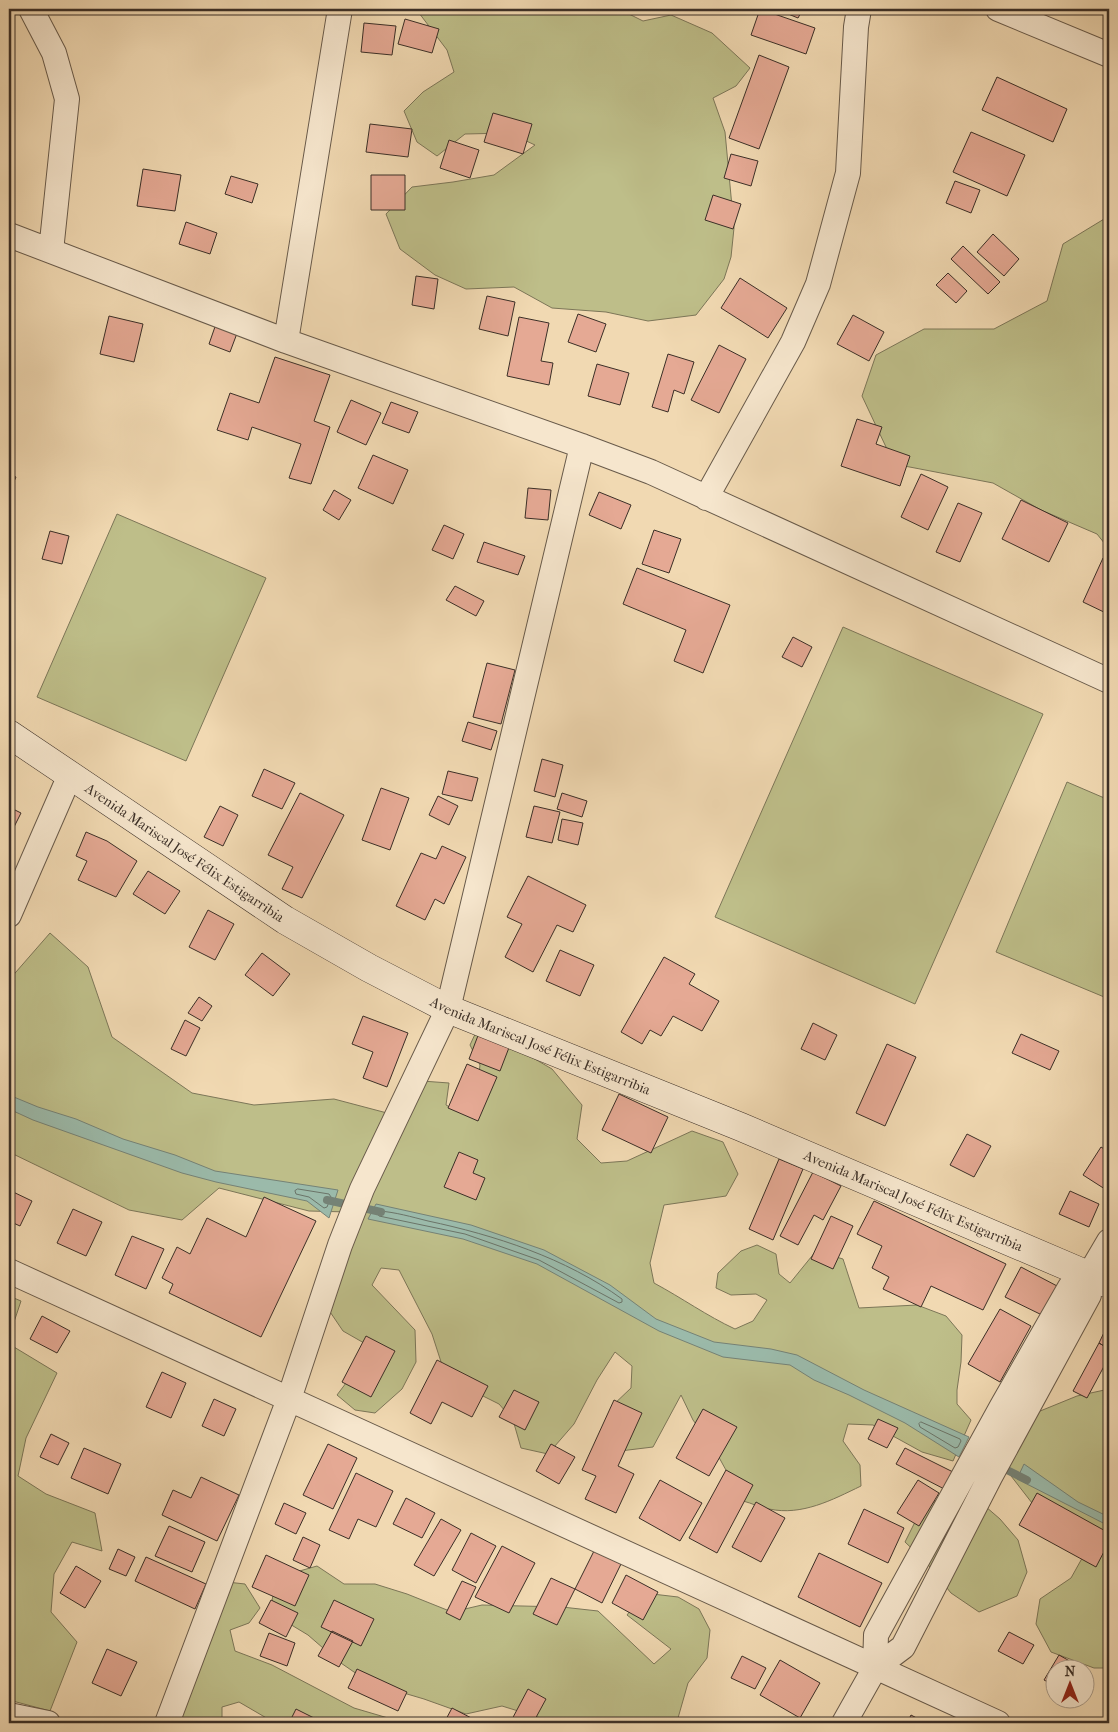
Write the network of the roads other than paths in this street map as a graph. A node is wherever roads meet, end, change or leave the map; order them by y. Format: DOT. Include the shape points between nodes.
graph roads {
  1 [pos="31,9"];
  2 [pos="340,9"];
  3 [pos="859,9"];
  4 [pos="998,9"];
  5 [pos="1109,55"];
  6 [pos="9,234"];
  7 [pos="51,251"];
  8 [pos="286,341"];
  9 [pos="582,446"];
  10 [pos="706,498"];
  11 [pos="1109,681"];
  12 [pos="9,734"];
  13 [pos="70,775"];
  14 [pos="9,915"];
  15 [pos="448,1009"];
  16 [pos="1109,1241"];
  17 [pos="9,1271"];
  18 [pos="1099,1280"];
  19 [pos="289,1399"];
  20 [pos="1013,1409"];
  21 [pos="875,1668"];
  22 [pos="9,1715"];
  23 [pos="48,1723"];
  24 [pos="167,1723"];
  25 [pos="844,1723"];
  26 [pos="998,1723"];
  1 -- 7 [label="street" via="54,53 67,99"];
  2 -- 8 [label="street"];
  3 -- 10 [label="street" via="848,173 818,284 793,342"];
  4 -- 5 [label="street"];
  6 -- 7 [label="street"];
  7 -- 8 [label="street"];
  8 -- 9 [label="street"];
  9 -- 10 [label="street" via="651,472"];
  9 -- 15 [label="street"];
  10 -- 11 [label="street"];
  12 -- 13 [label="main road, Avenida Mariscal José Félix Estigarribia"];
  13 -- 14 [label="street"];
  13 -- 15 [label="main road, Avenida Mariscal José Félix Estigarribia" via="285,920"];
  15 -- 18 [label="main road, Avenida Mariscal José Félix Estigarribia" via="741,1127"];
  15 -- 19 [label="street" via="362,1189"];
  16 -- 18 [label="street"];
  17 -- 19 [label="street"];
  18 -- 20 [label="street" via="1070,1287"];
  19 -- 21 [label="street"];
  19 -- 24 [label="street"];
  20 -- 21 [label="street" via="990,1477 903,1647"];
  20 -- 21 [label="street" via="969,1467 876,1635"];
  21 -- 25 [label="street"];
  21 -- 26 [label="street"];
  22 -- 23 [label="street"];
}
